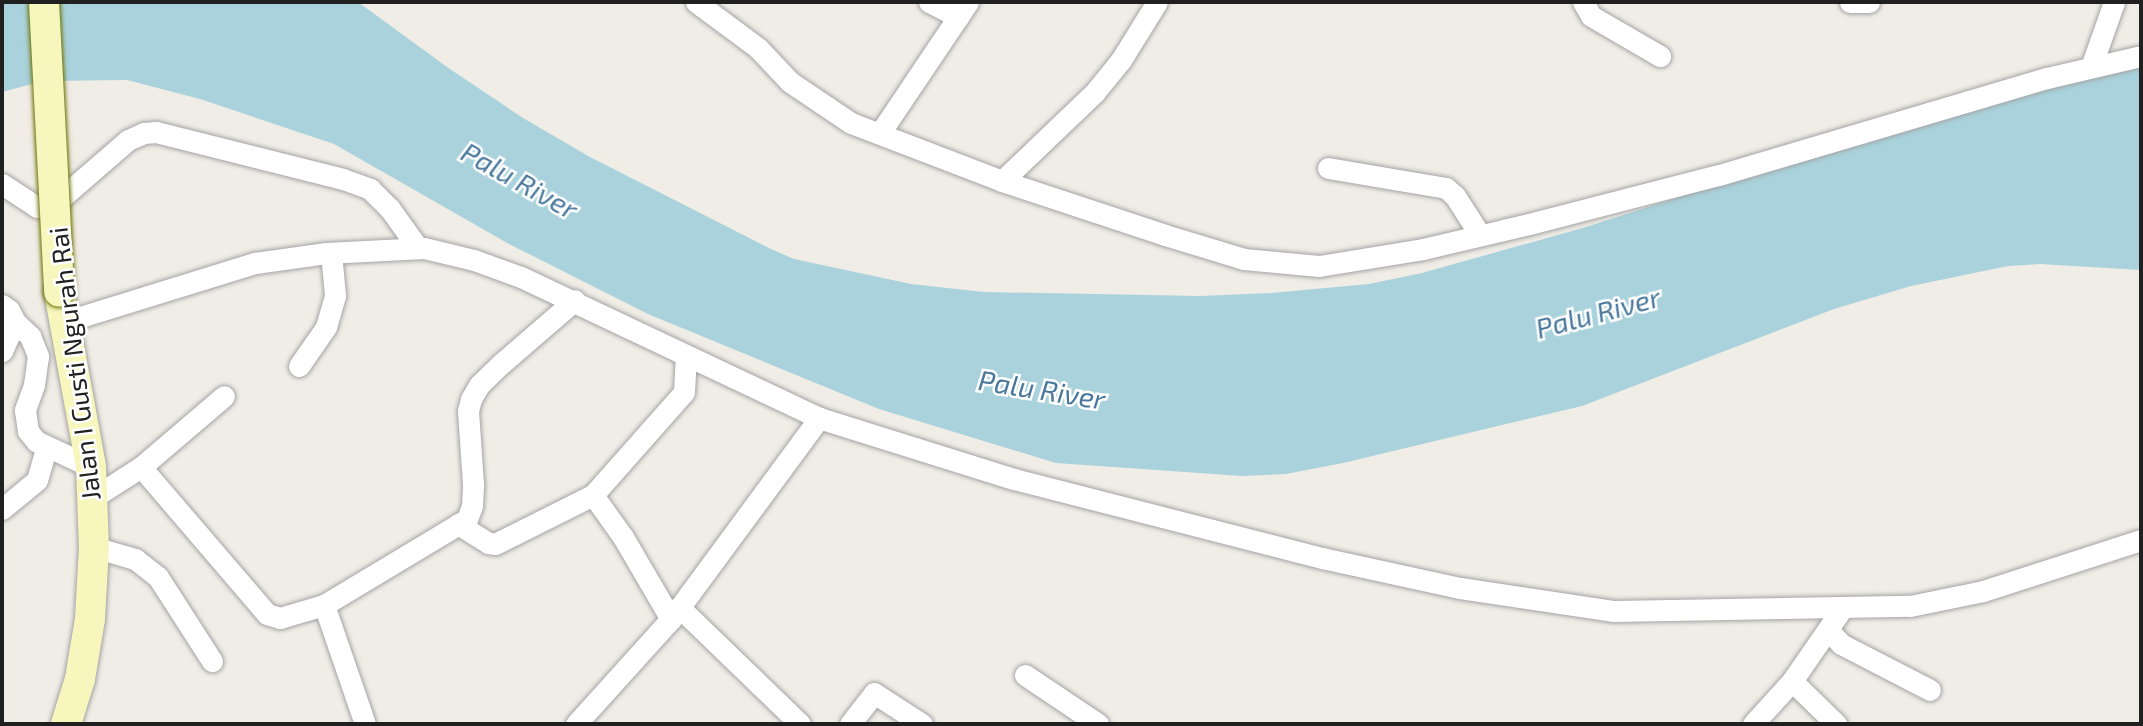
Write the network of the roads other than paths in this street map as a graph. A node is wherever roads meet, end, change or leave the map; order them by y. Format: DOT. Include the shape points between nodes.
graph roads {
  1 [pos="44,2"];
  2 [pos="696,2"];
  3 [pos="929,2"];
  4 [pos="1157,2"];
  5 [pos="1583,2"];
  6 [pos="1850,2"];
  7 [pos="1869,2"];
  8 [pos="2115,2"];
  9 [pos="963,9"];
  10 [pos="1660,56"];
  11 [pos="2141,56"];
  12 [pos="2091,67"];
  13 [pos="880,133"];
  14 [pos="1328,168"];
  15 [pos="1002,181"];
  16 [pos="2,184"];
  17 [pos="1480,235"];
  18 [pos="418,248"];
  19 [pos="331,253"];
  20 [pos="575,300"];
  21 [pos="2,305"];
  22 [pos="15,322"];
  23 [pos="64,322"];
  24 [pos="2,351"];
  25 [pos="686,356"];
  26 [pos="299,366"];
  27 [pos="224,396"];
  28 [pos="818,418"];
  29 [pos="47,446"];
  30 [pos="91,467"];
  31 [pos="141,467"];
  32 [pos="593,495"];
  33 [pos="91,499"];
  34 [pos="2,509"];
  35 [pos="458,524"];
  36 [pos="2141,540"];
  37 [pos="94,547"];
  38 [pos="324,605"];
  39 [pos="1843,607"];
  40 [pos="675,613"];
  41 [pos="1829,631"];
  42 [pos="212,661"];
  43 [pos="1025,675"];
  44 [pos="1792,681"];
  45 [pos="1930,690"];
  46 [pos="66,724"];
  47 [pos="365,724"];
  48 [pos="576,724"];
  49 [pos="800,724"];
  50 [pos="850,724"];
  51 [pos="922,724"];
  52 [pos="1098,724"];
  53 [pos="1753,724"];
  54 [pos="1836,724"];
  1 -- 23 [label="main road, Jalan I Gusti Ngurah Rai, bridge"];
  2 -- 13 [label="street" via="758,48 790,82 828,110"];
  3 -- 9 [label="street"];
  4 -- 15 [label="street" via="1095,92"];
  5 -- 10 [label="street" via="1591,16"];
  6 -- 7 [label="street"];
  8 -- 12 [label="street"];
  9 -- 13 [label="street"];
  11 -- 12 [label="street"];
  12 -- 17 [label="street" via="1719,174"];
  13 -- 15 [label="street"];
  14 -- 17 [label="street" via="1446,188"];
  15 -- 17 [label="street" via="1165,235 1270,263 1319,266"];
  16 -- 18 [label="street" via="37,207 53,205 128,140 156,132 370,189"];
  18 -- 19 [label="street"];
  18 -- 20 [label="street" via="496,267"];
  19 -- 23 [label="street" via="255,263"];
  19 -- 26 [label="street" via="335,295 326,327"];
  20 -- 25 [label="street"];
  20 -- 35 [label="street" via="495,370 471,399 472,506 467,519"];
  21 -- 22 [label="street"];
  22 -- 24 [label="street"];
  22 -- 29 [label="street" via="30,336 38,356 25,422 36,441"];
  23 -- 30 [label="main road, Jalan I Gusti Ngurah Rai"];
  25 -- 28 [label="street"];
  25 -- 32 [label="street" via="684,392"];
  27 -- 31 [label="street"];
  28 -- 39 [label="street" via="1014,479 1322,558 1460,588 1614,611"];
  28 -- 40 [label="street"];
  29 -- 30 [label="street"];
  29 -- 34 [label="street" via="37,480"];
  30 -- 33 [label="main road, Jalan I Gusti Ngurah Rai"];
  31 -- 33 [label="street"];
  31 -- 38 [label="street" via="267,614 280,618"];
  32 -- 35 [label="street" via="495,544"];
  32 -- 40 [label="street"];
  33 -- 37 [label="main road, Jalan I Gusti Ngurah Rai"];
  35 -- 38 [label="street"];
  36 -- 39 [label="street" via="1983,592 1910,606"];
  37 -- 42 [label="street" via="135,559 158,577"];
  37 -- 46 [label="main road, Jalan I Gusti Ngurah Rai" via="90,619 80,679"];
  38 -- 47 [label="street"];
  39 -- 41 [label="street"];
  40 -- 48 [label="street"];
  40 -- 49 [label="street"];
  41 -- 44 [label="street"];
  41 -- 45 [label="street" via="1841,644"];
  43 -- 52 [label="street"];
  44 -- 53 [label="street"];
  44 -- 54 [label="street"];
  50 -- 51 [label="street" via="874,693"];
}
